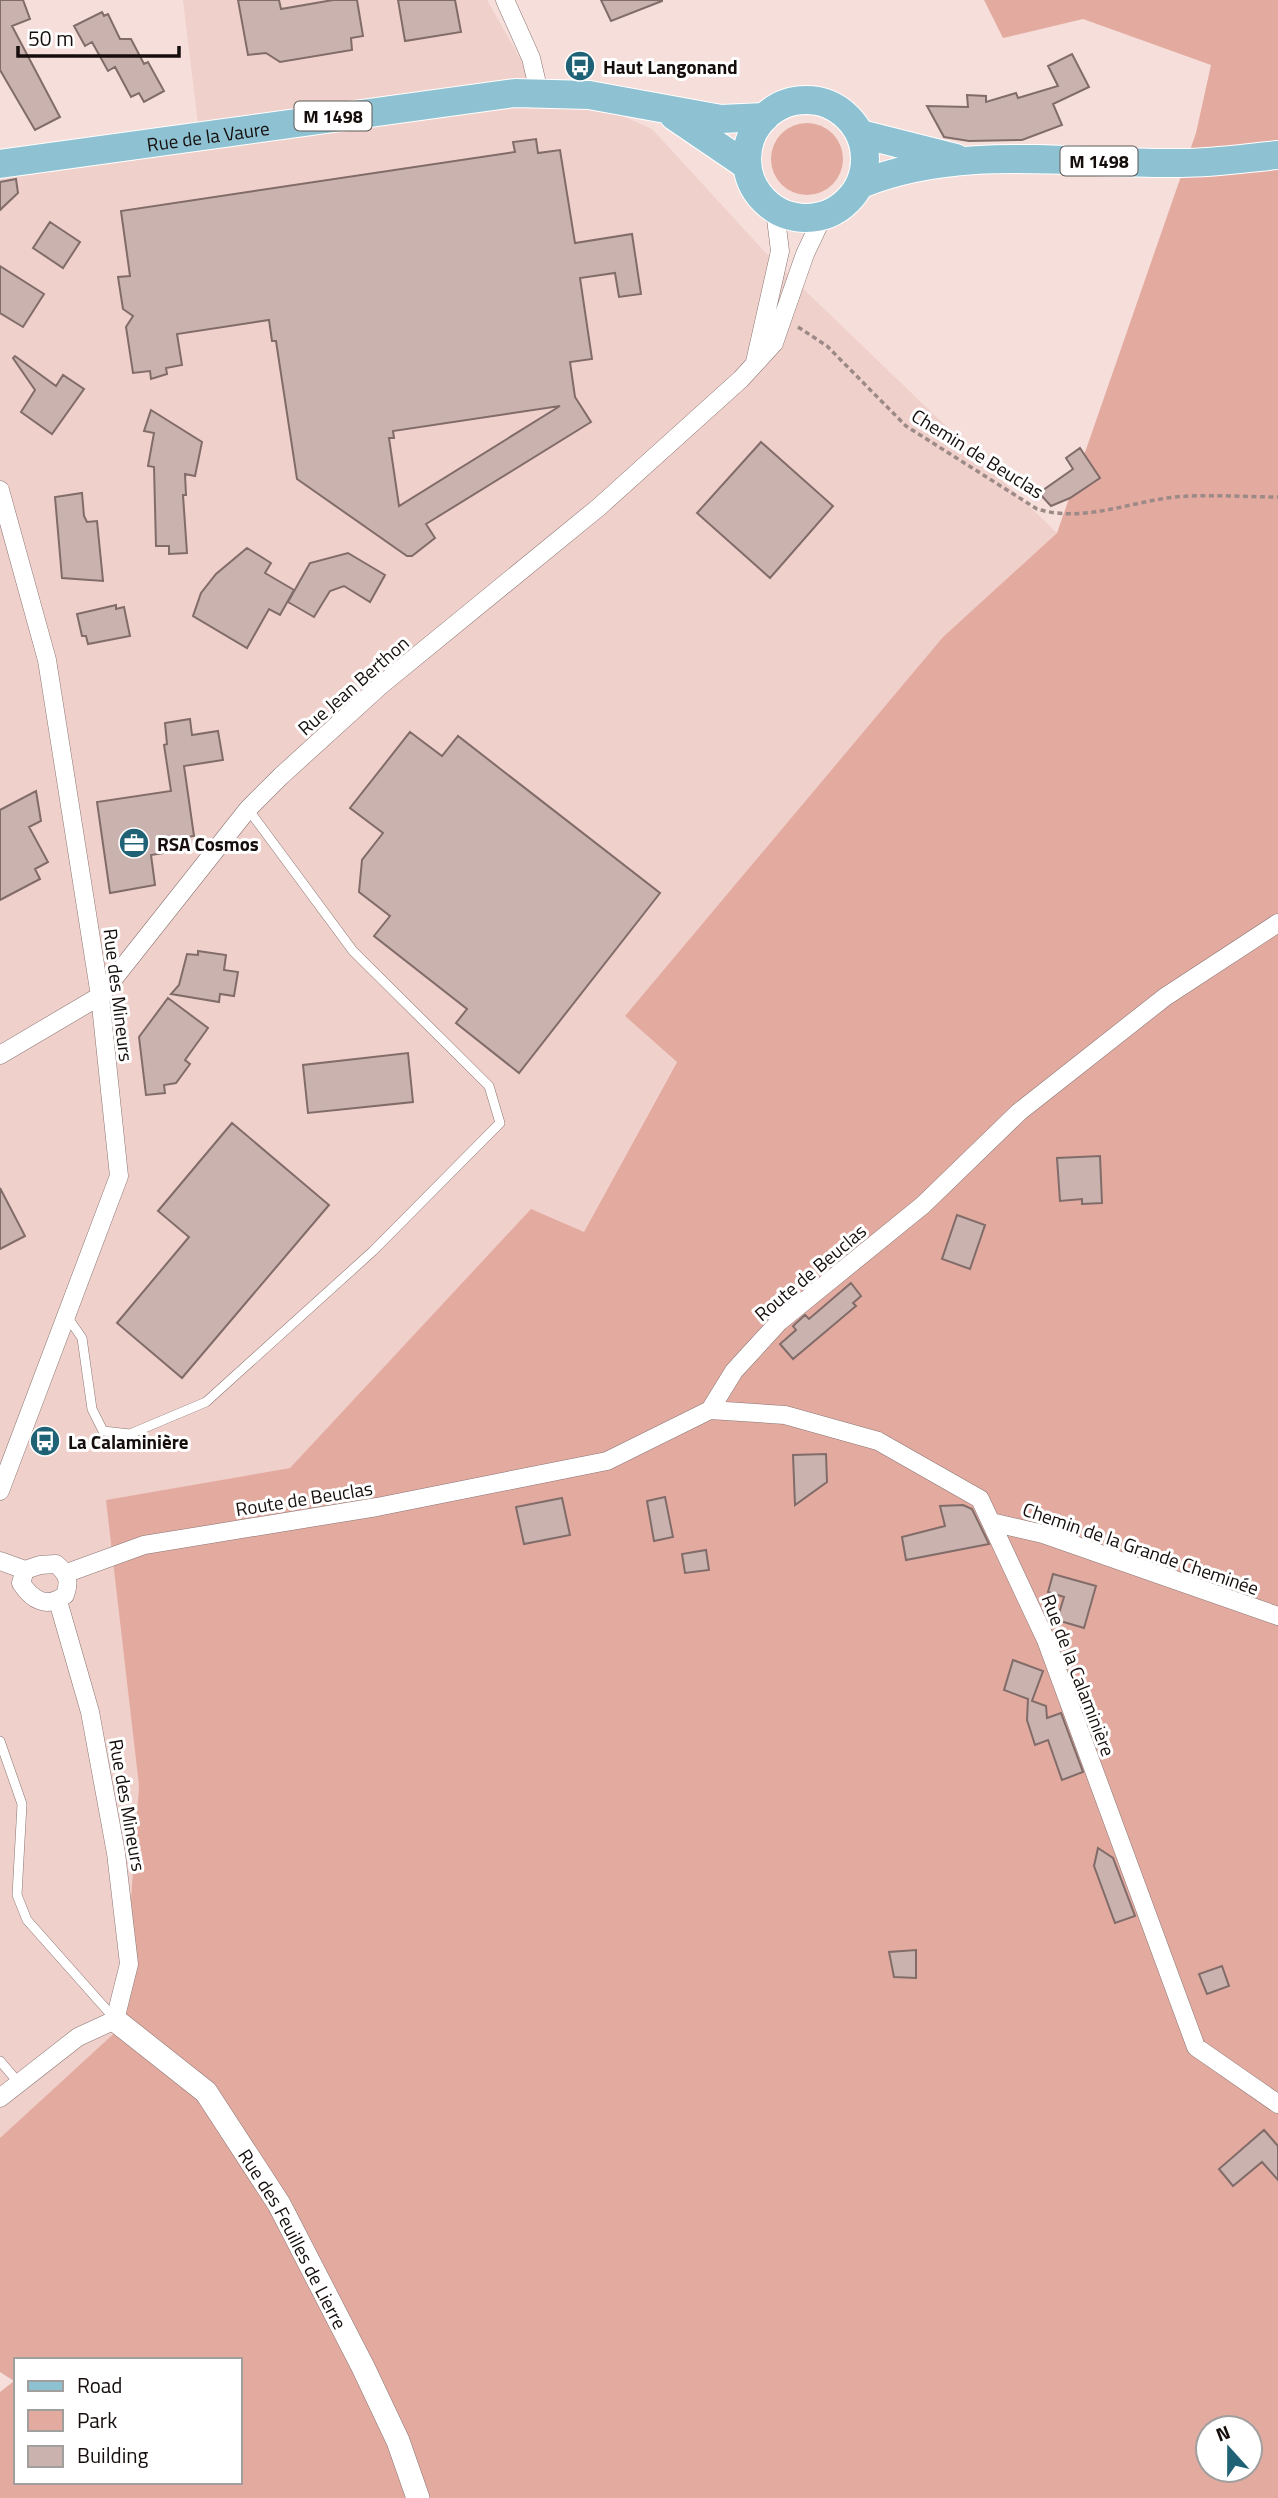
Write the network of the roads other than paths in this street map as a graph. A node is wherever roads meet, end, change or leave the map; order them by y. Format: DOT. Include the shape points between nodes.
graph roads {
  1 [pos="506,1"];
  2 [pos="538,92"];
  3 [pos="666,110"];
  4 [pos="765,117"];
  5 [pos="861,134"];
  6 [pos="1278,155"];
  7 [pos="962,160"];
  8 [pos="0,164"];
  9 [pos="746,165"];
  10 [pos="861,184"];
  11 [pos="775,211"];
  12 [pos="823,216"];
  13 [pos="755,362"];
  14 [pos="1,500"];
  15 [pos="248,809"];
  16 [pos="1278,923"];
  17 [pos="100,996"];
  18 [pos="0,1055"];
  19 [pos="68,1318"];
  20 [pos="710,1410"];
  21 [pos="0,1491"];
  22 [pos="991,1521"];
  23 [pos="0,1561"];
  24 [pos="25,1570"];
  25 [pos="67,1573"];
  26 [pos="58,1601"];
  27 [pos="1278,1616"];
  28 [pos="0,1741"];
  29 [pos="115,2020"];
  30 [pos="0,2061"];
  31 [pos="18,2082"];
  32 [pos="0,2098"];
  33 [pos="1278,2104"];
  34 [pos="418,2498"];
  1 -- 2 [label="street" via="531,58"];
  2 -- 3 [label="main road, Rue de la Vaure / M 1498" via="615,99"];
  2 -- 8 [label="main road, Rue de la Vaure / M 1498" via="462,98"];
  3 -- 4 [label="main road, M 1498" via="721,119"];
  3 -- 9 [label="main road, M 1498"];
  4 -- 5 [label="main road, M 1498" via="779,106 812,100 841,110"];
  4 -- 9 [label="main road" via="748,148"];
  5 -- 7 [label="main road, M 1498"];
  5 -- 10 [label="main road" via="866,158"];
  6 -- 7 [label="main road, M 1498" via="1183,163"];
  7 -- 10 [label="main road, M 1498" via="900,169"];
  9 -- 11 [label="main road" via="755,191"];
  10 -- 12 [label="main road, M 1498" via="839,208"];
  11 -- 12 [label="main road" via="800,219"];
  11 -- 13 [label="street" via="780,251"];
  12 -- 13 [label="street, Rue Jean Berthon" via="774,343"];
  13 -- 15 [label="street, Rue Jean Berthon" via="599,507 380,686"];
  14 -- 17 [label="street, Rue des Mineurs" via="47,660"];
  15 -- 17 [label="street, Rue Jean Berthon"];
  15 -- 19 [label="lane" via="353,951 489,1086 500,1123 373,1251 206,1402 130,1434 103,1431 92,1409 82,1338"];
  16 -- 20 [label="street, Route de Beuclas" via="1165,997 1019,1112 923,1205 779,1322 734,1371"];
  17 -- 18 [label="street, Rue Jean Berthon"];
  17 -- 19 [label="street, Rue des Mineurs" via="119,1175"];
  19 -- 21 [label="street, Rue des Mineurs"];
  20 -- 22 [label="street, Rue de la Calaminière" via="785,1415 878,1441 980,1499"];
  20 -- 25 [label="street, Route de Beuclas" via="607,1461 377,1507 144,1545"];
  22 -- 27 [label="street, Chemin de la Grande Cheminée" via="1043,1534"];
  22 -- 33 [label="street, Rue de la Calaminière" via="1046,1640 1196,2047"];
  23 -- 24 [label="street"];
  24 -- 25 [label="street" via="56,1564"];
  24 -- 26 [label="street" via="21,1583 35,1599"];
  25 -- 26 [label="street" via="69,1585"];
  26 -- 29 [label="street, Rue des Mineurs" via="90,1712 116,1853 129,1964"];
  28 -- 29 [label="lane" via="22,1804 17,1895 27,1920"];
  29 -- 31 [label="street" via="78,2037"];
  29 -- 34 [label="street, Rue des Feuilles de Lierre" via="206,2092 279,2204 398,2441"];
  30 -- 31 [label="lane"];
  31 -- 32 [label="street"];
}
